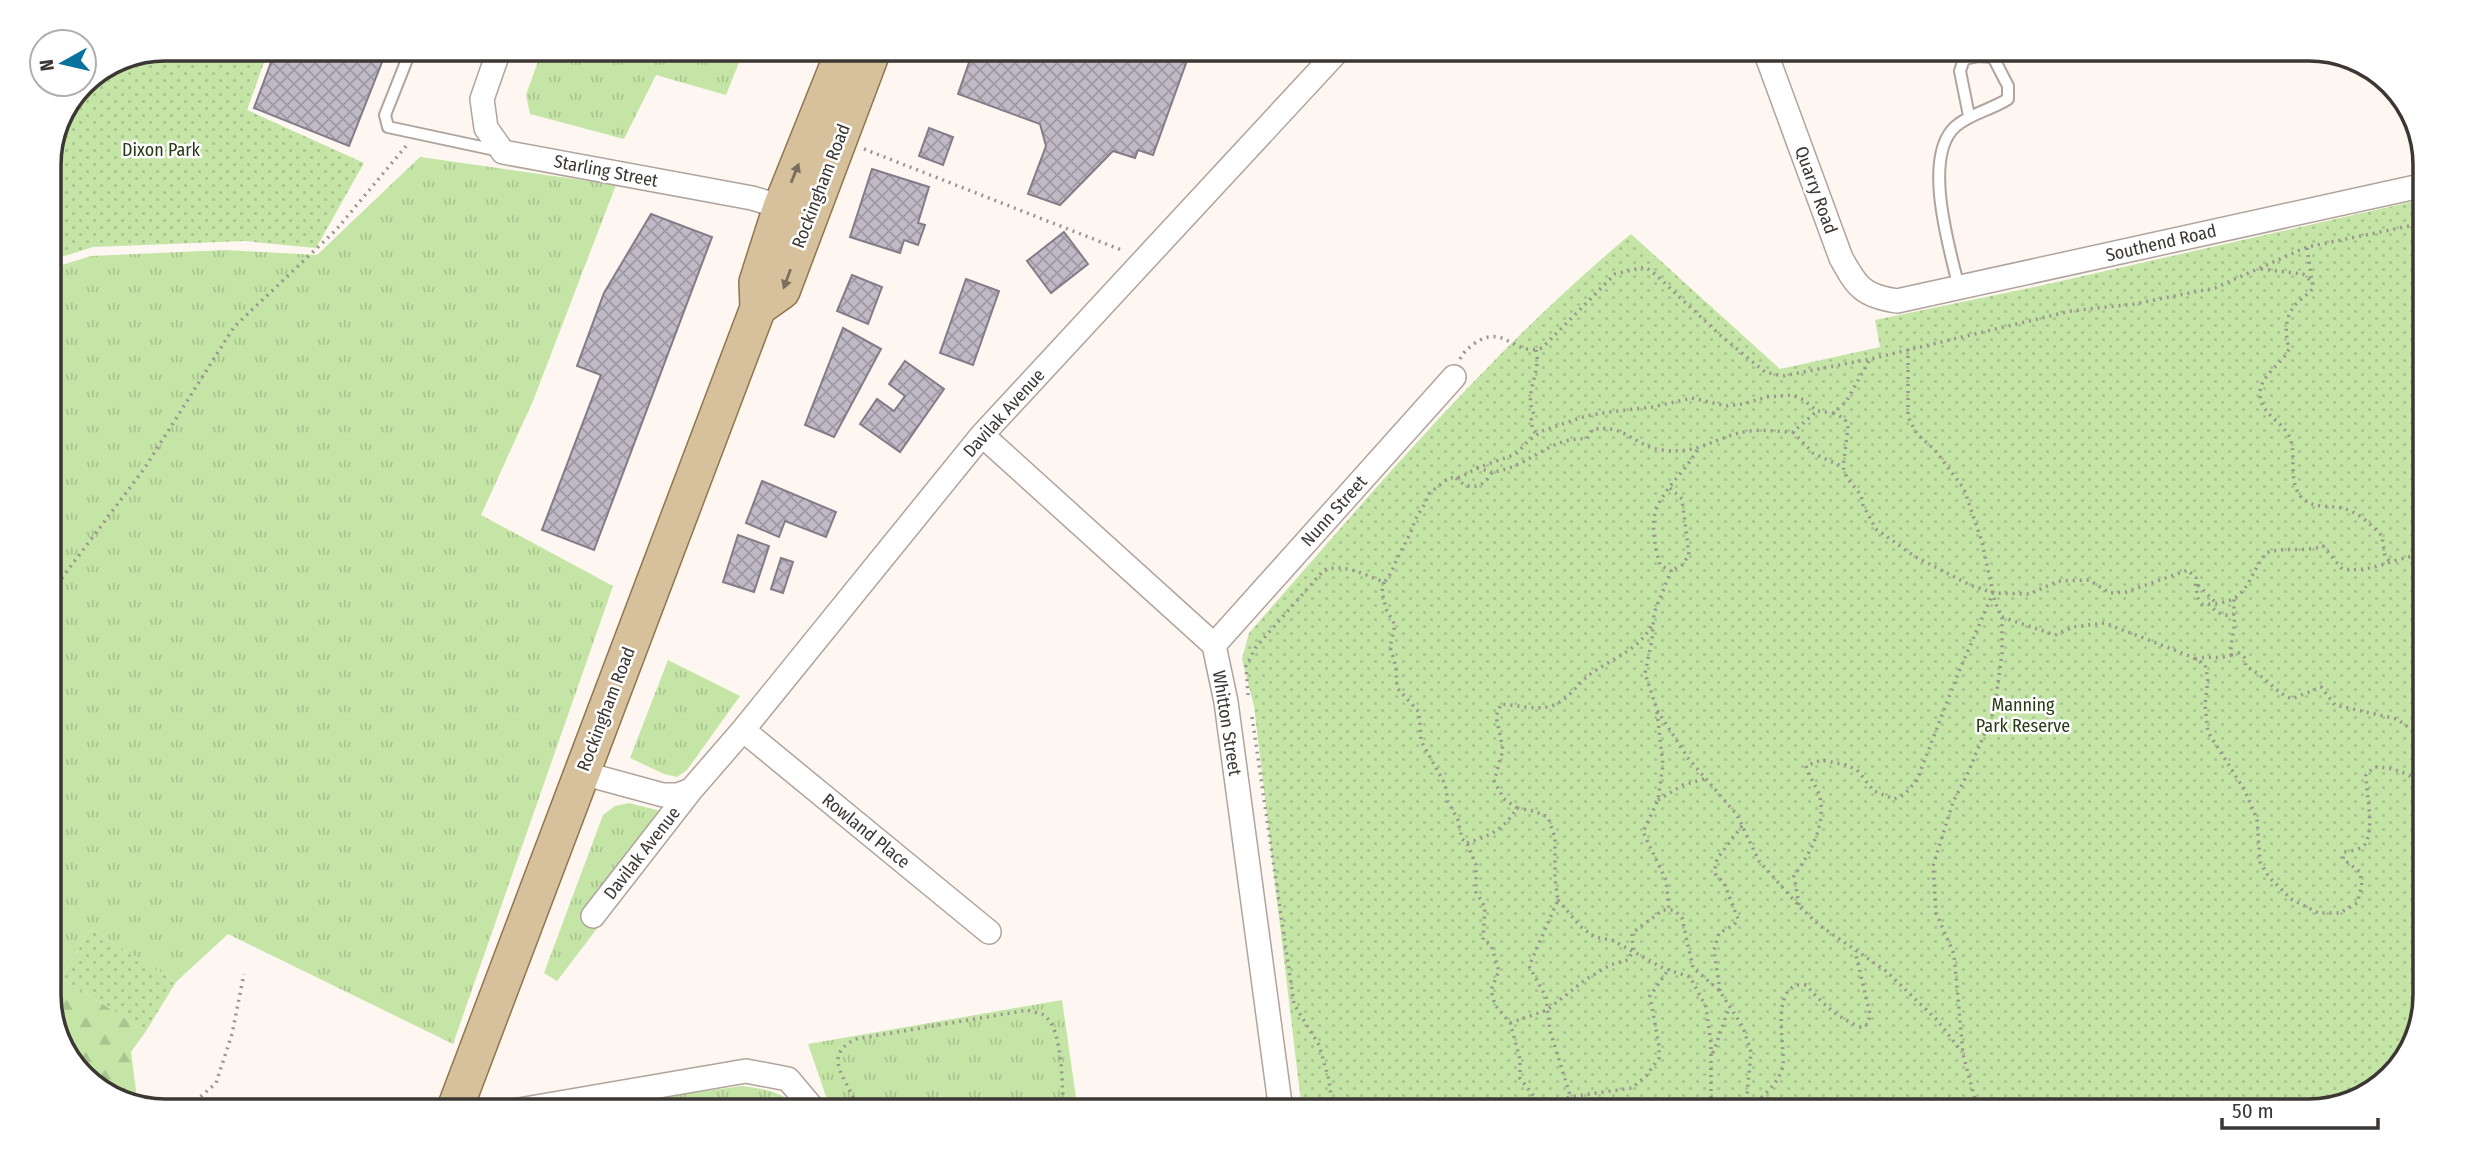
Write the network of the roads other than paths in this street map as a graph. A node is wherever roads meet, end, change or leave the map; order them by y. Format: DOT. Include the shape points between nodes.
graph roads {
  1 [pos="406,61"];
  2 [pos="495,61"];
  3 [pos="840,61"];
  4 [pos="868,61"];
  5 [pos="1329,61"];
  6 [pos="1769,61"];
  7 [pos="1963,61"];
  8 [pos="1995,61"];
  9 [pos="1969,116"];
  10 [pos="503,152"];
  11 [pos="2413,187"];
  12 [pos="796,211"];
  13 [pos="1959,288"];
  14 [pos="1897,301"];
  15 [pos="1454,377"];
  16 [pos="982,435"];
  17 [pos="1214,645"];
  18 [pos="743,730"];
  19 [pos="582,772"];
  20 [pos="691,790"];
  21 [pos="593,916"];
  22 [pos="989,932"];
  23 [pos="463,1099"];
  24 [pos="583,1099"];
  25 [pos="805,1099"];
  26 [pos="1279,1099"];
  1 -- 10 [label="lane" via="386,115 388,127"];
  2 -- 10 [label="street" via="482,99 486,128"];
  12 -- 3 [label="main road, Rockingham Road, one-way"];
  4 -- 12 [label="main road, Rockingham Road"];
  5 -- 16 [label="street, Davilak Avenue"];
  6 -- 14 [label="street, Quarry Road" via="1841,258 1856,285 1876,298"];
  7 -- 9 [label="lane" via="1960,71"];
  8 -- 9 [label="lane" via="2008,86 2008,99"];
  9 -- 13 [label="lane" via="1952,129 1941,153 1939,173 1940,206"];
  10 -- 12 [label="street, Starling Street" via="752,198"];
  11 -- 13 [label="street, Southend Road"];
  12 -- 19 [label="main road, Rockingham Road" via="782,291 758,308"];
  13 -- 14 [label="street, Southend Road"];
  15 -- 17 [label="street, Nunn Street"];
  16 -- 17 [label="street, Whitton Street"];
  16 -- 18 [label="street, Davilak Avenue"];
  17 -- 26 [label="street, Whitton Street" via="1226,702"];
  18 -- 20 [label="street, Davilak Avenue"];
  18 -- 22 [label="street, Rowland Place"];
  19 -- 20 [label="street, Davilak Avenue" via="663,795"];
  19 -- 23 [label="main road, Rockingham Road"];
  20 -- 21 [label="street, Davilak Avenue"];
  24 -- 25 [label="street" via="746,1071 788,1079"];
}
